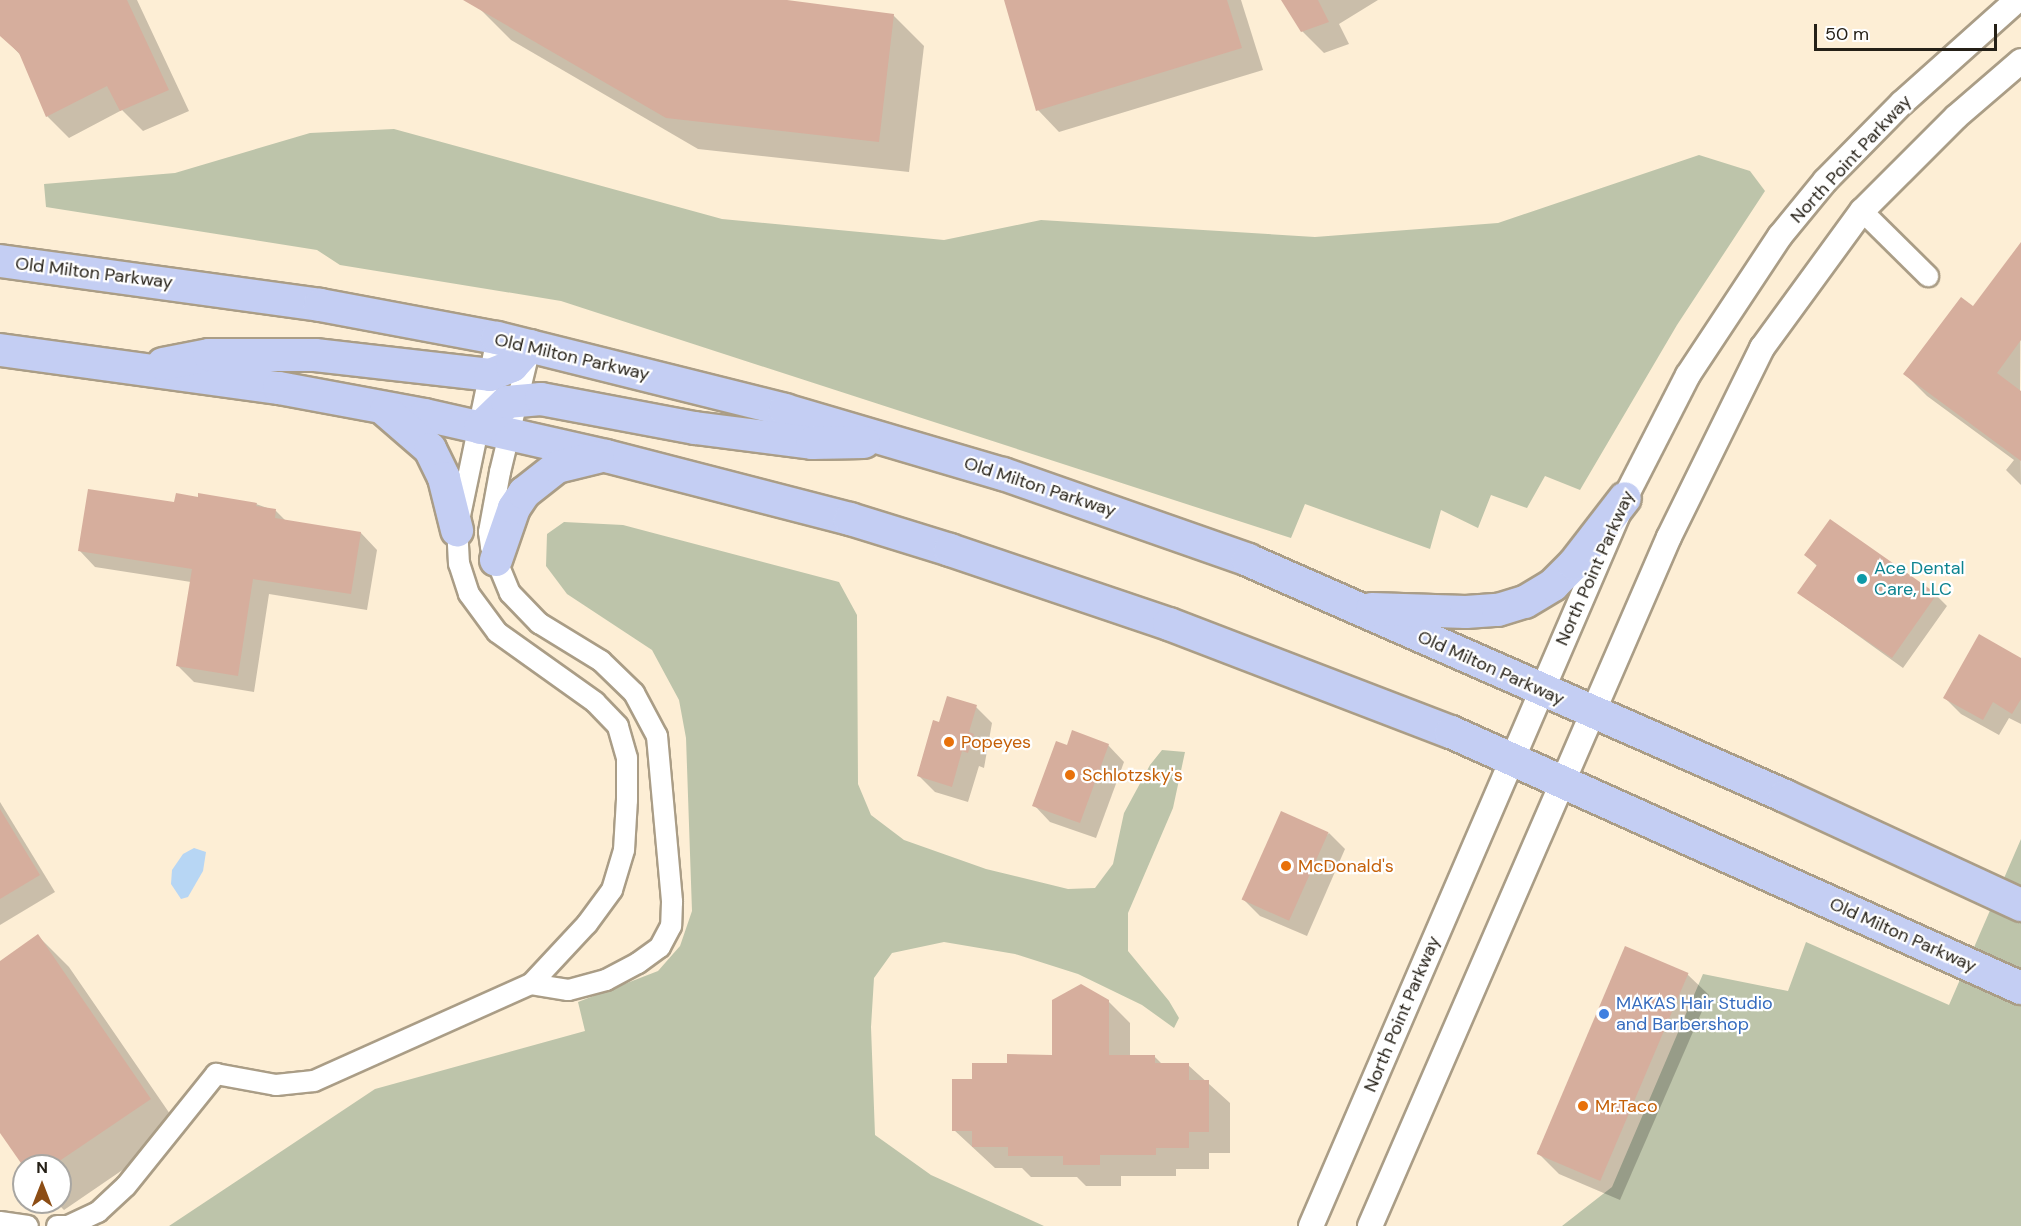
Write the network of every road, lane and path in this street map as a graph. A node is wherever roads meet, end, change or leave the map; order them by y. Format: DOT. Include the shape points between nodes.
graph roads {
  1 [pos="2017,0"];
  2 [pos="2021,61"];
  3 [pos="1862,211"];
  4 [pos="0,261"];
  5 [pos="1928,276"];
  6 [pos="497,338"];
  7 [pos="530,346"];
  8 [pos="0,351"];
  9 [pos="142,368"];
  10 [pos="490,375"];
  11 [pos="518,400"];
  12 [pos="378,406"];
  13 [pos="495,431"];
  14 [pos="897,441"];
  15 [pos="606,456"];
  16 [pos="1625,498"];
  17 [pos="457,530"];
  18 [pos="496,560"];
  19 [pos="1355,609"];
  20 [pos="1542,690"];
  21 [pos="1593,712"];
  22 [pos="1513,758"];
  23 [pos="1562,779"];
  24 [pos="2012,901"];
  25 [pos="2007,982"];
  26 [pos="531,984"];
  27 [pos="0,1222"];
  28 [pos="28,1226"];
  29 [pos="57,1226"];
  30 [pos="1311,1226"];
  31 [pos="1370,1226"];
  1 -- 16 [label="street, North Point Parkway" via="1902,103 1826,181 1780,236 1688,375"];
  2 -- 3 [label="street" via="1956,117"];
  3 -- 5 [label="street"];
  3 -- 21 [label="street" via="1762,348 1708,451"];
  4 -- 6 [label="highway, Old Milton Parkway" via="298,302"];
  6 -- 7 [label="highway, Old Milton Parkway"];
  6 -- 10 [label="street"];
  7 -- 10 [label="highway" via="512,366"];
  7 -- 11 [label="street"];
  7 -- 14 [label="highway, Old Milton Parkway"];
  8 -- 9 [label="highway, Old Milton Parkway"];
  9 -- 10 [label="highway" via="209,355 315,355"];
  9 -- 12 [label="highway, Old Milton Parkway"];
  10 -- 13 [label="street"];
  11 -- 13 [label="highway" via="497,408"];
  11 -- 14 [label="highway" via="564,402 695,428 812,443"];
  12 -- 13 [label="highway, Old Milton Parkway"];
  12 -- 17 [label="highway" via="430,449 444,478"];
  13 -- 15 [label="highway, Old Milton Parkway"];
  13 -- 17 [label="street"];
  13 -- 18 [label="street" via="489,532"];
  14 -- 19 [label="highway, Old Milton Parkway" via="1136,518 1248,560"];
  15 -- 18 [label="highway" via="557,467 538,479 514,508"];
  15 -- 22 [label="highway, Old Milton Parkway" via="850,519 1074,590 1293,670"];
  16 -- 19 [label="highway" via="1574,564 1552,585 1525,602 1498,610 1466,612"];
  16 -- 20 [label="street, North Point Parkway"];
  17 -- 26 [label="street" via="463,579 484,618 497,632 596,702 618,726 627,758 624,850 612,890 587,924"];
  18 -- 26 [label="street" via="510,593 538,623 601,661 634,693 657,736 662,770 672,902 671,926 660,947 606,980 568,990"];
  19 -- 20 [label="highway, Old Milton Parkway"];
  20 -- 21 [label="highway, Old Milton Parkway"];
  20 -- 22 [label="street, North Point Parkway"];
  21 -- 23 [label="street"];
  21 -- 24 [label="highway, Old Milton Parkway"];
  22 -- 23 [label="highway, Old Milton Parkway"];
  22 -- 30 [label="street, North Point Parkway"];
  23 -- 25 [label="highway, Old Milton Parkway"];
  23 -- 31 [label="street"];
  26 -- 29 [label="street" via="314,1081 276,1085 216,1074 126,1186 98,1212 68,1226"];
  27 -- 28 [label="street"];
}
